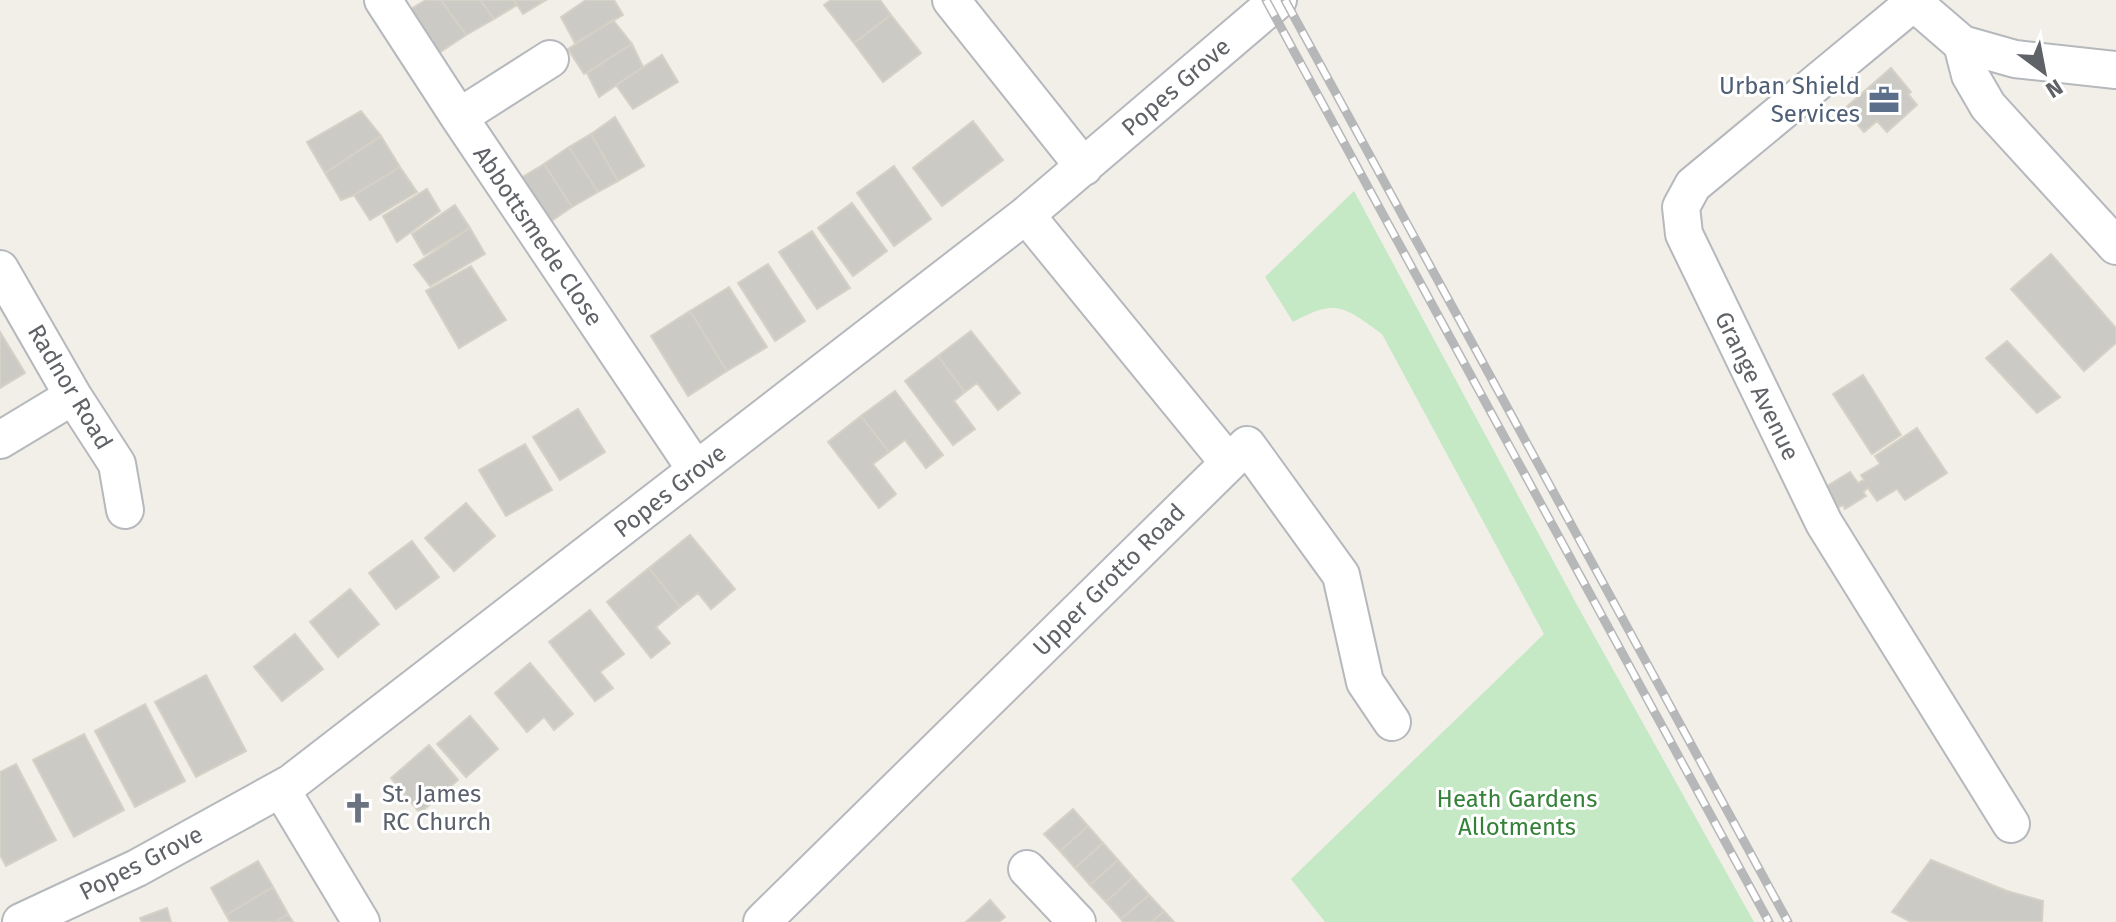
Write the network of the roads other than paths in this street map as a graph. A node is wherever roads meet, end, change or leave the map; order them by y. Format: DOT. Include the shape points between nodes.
graph roads {
  1 [pos="383,0"];
  2 [pos="951,0"];
  3 [pos="1278,0"];
  4 [pos="1912,1"];
  5 [pos="1962,44"];
  6 [pos="550,59"];
  7 [pos="2116,70"];
  8 [pos="459,117"];
  9 [pos="1084,167"];
  10 [pos="1026,215"];
  11 [pos="2116,246"];
  12 [pos="0,269"];
  13 [pos="73,396"];
  14 [pos="0,440"];
  15 [pos="1228,462"];
  16 [pos="696,470"];
  17 [pos="125,510"];
  18 [pos="1392,722"];
  19 [pos="281,789"];
  20 [pos="2011,824"];
  21 [pos="1027,869"];
  22 [pos="21,922"];
  23 [pos="361,922"];
  24 [pos="762,922"];
  25 [pos="1077,922"];
  1 -- 8 [label="street, Abbottsmede Close"];
  2 -- 9 [label="street"];
  3 -- 9 [label="street, Popes Grove"];
  4 -- 5 [label="street"];
  4 -- 20 [label="street, Grange Avenue" via="1693,185 1681,207 1684,234 1824,523"];
  5 -- 7 [label="street" via="2015,59"];
  5 -- 11 [label="street" via="1970,75 1988,106"];
  6 -- 8 [label="street"];
  8 -- 16 [label="street, Abbottsmede Close"];
  9 -- 10 [label="street, Popes Grove"];
  10 -- 15 [label="street"];
  10 -- 16 [label="street, Popes Grove"];
  12 -- 13 [label="street, Radnor Road"];
  13 -- 14 [label="street"];
  13 -- 17 [label="street, Radnor Road" via="117,464"];
  15 -- 18 [label="street" via="1247,445 1341,575 1365,682"];
  15 -- 24 [label="street, Upper Grotto Road"];
  16 -- 19 [label="street, Popes Grove"];
  19 -- 22 [label="street, Popes Grove" via="137,868"];
  19 -- 23 [label="street"];
  21 -- 25 [label="street"];
}
